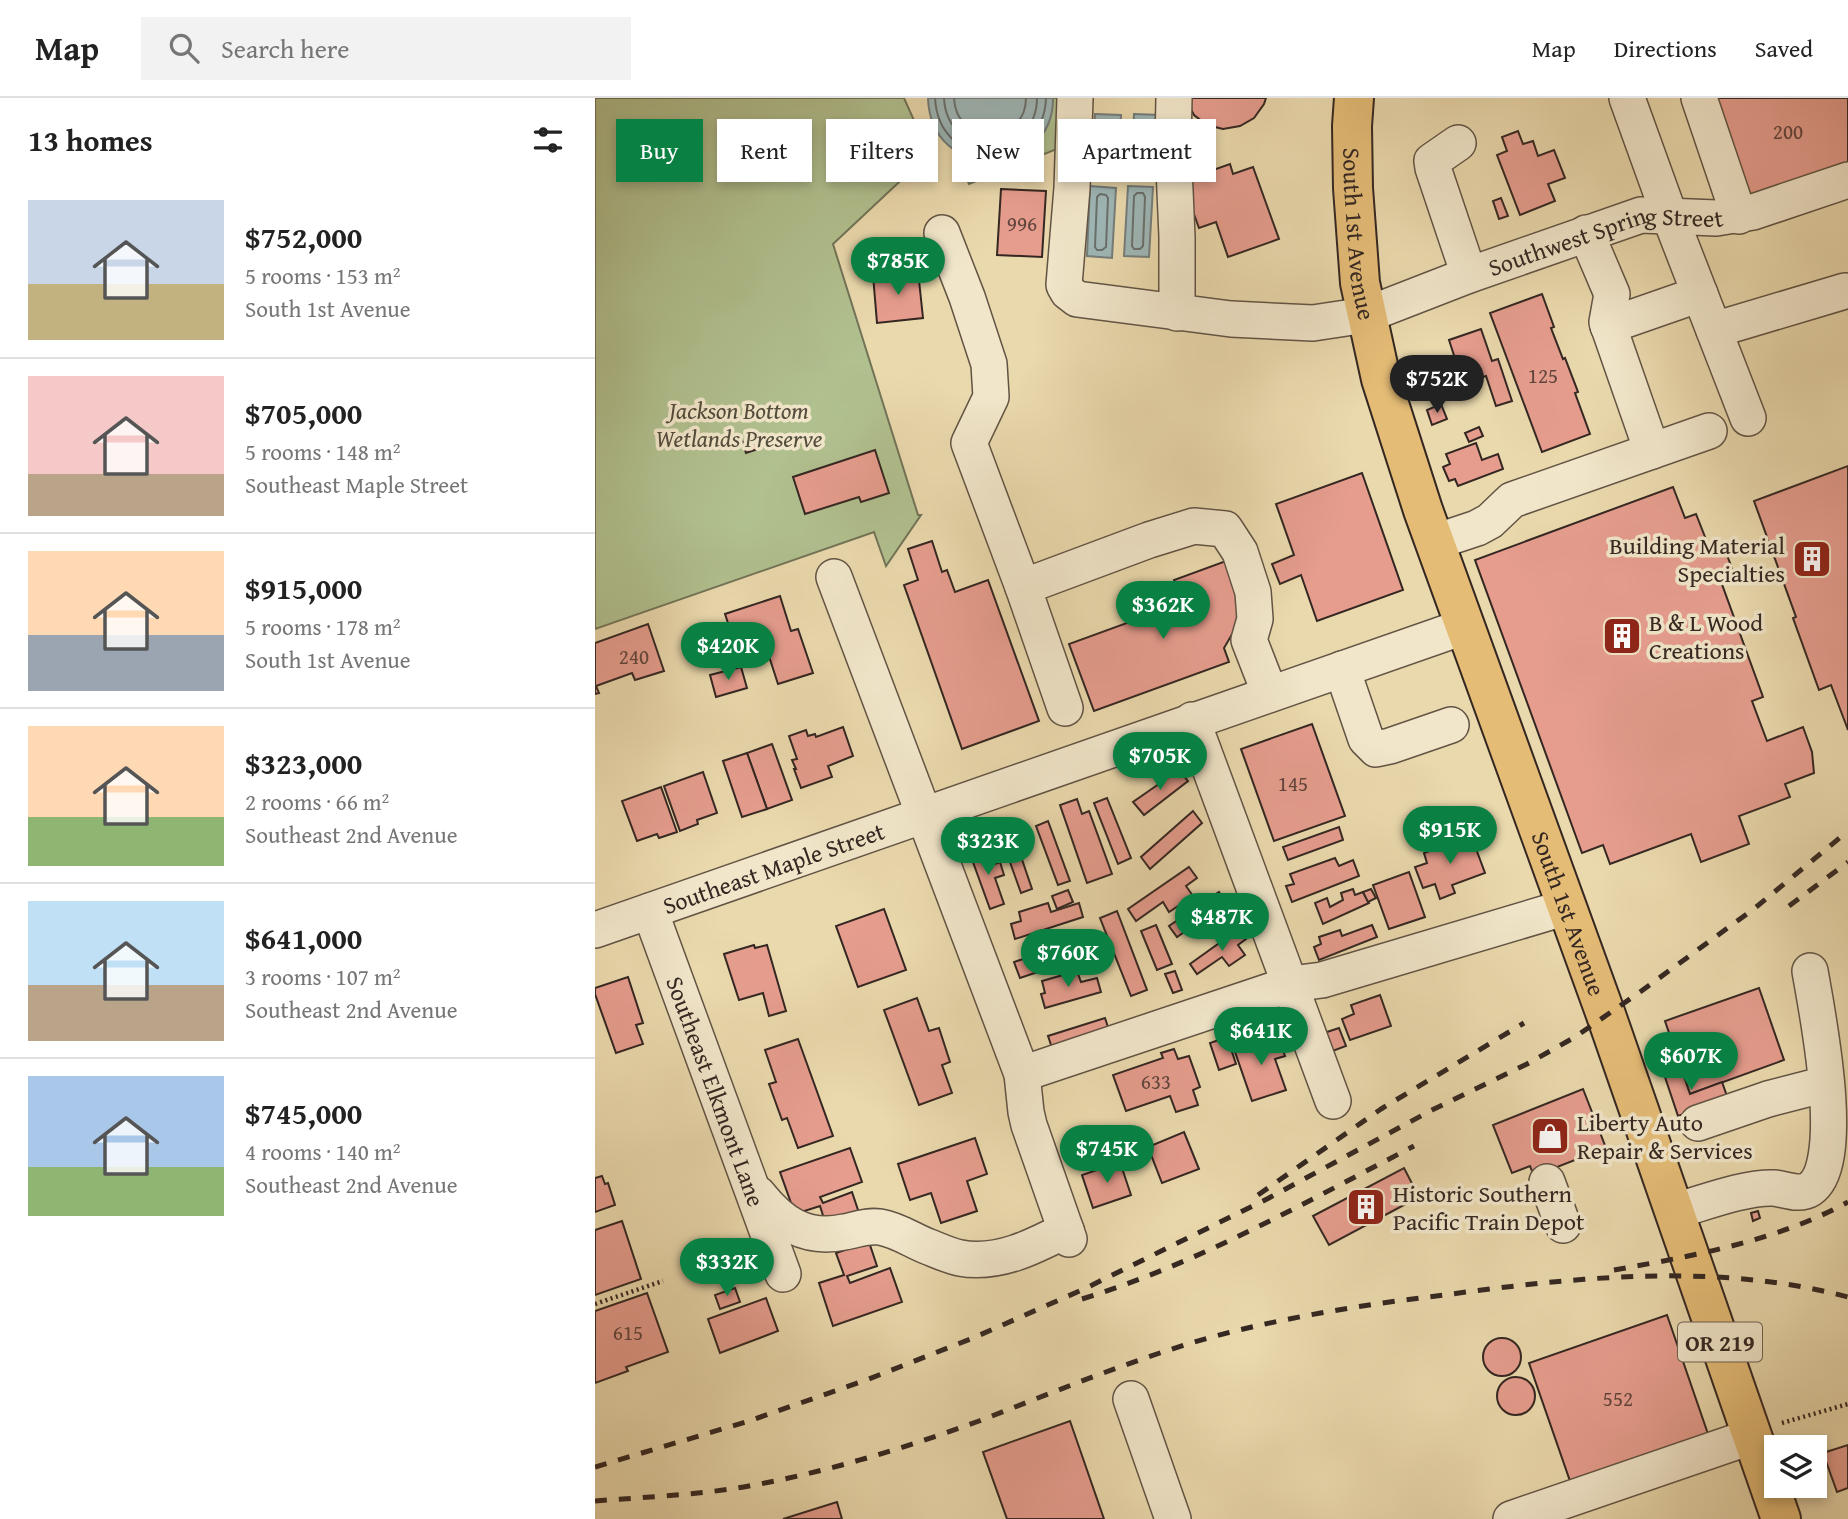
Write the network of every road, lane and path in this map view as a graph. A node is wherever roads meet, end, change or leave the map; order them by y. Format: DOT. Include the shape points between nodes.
graph roads {
  1 [pos="1075,98"];
  2 [pos="1174,98"];
  3 [pos="1354,98"];
  4 [pos="1627,98"];
  5 [pos="1699,98"];
  6 [pos="1458,143"];
  7 [pos="1848,180"];
  8 [pos="1739,216"];
  9 [pos="1671,217"];
  10 [pos="942,233"];
  11 [pos="1586,233"];
  12 [pos="1469,275"];
  13 [pos="1845,290"];
  14 [pos="1700,294"];
  15 [pos="1177,313"];
  16 [pos="1366,314"];
  17 [pos="1608,326"];
  18 [pos="1714,330"];
  19 [pos="1748,418"];
  20 [pos="1709,430"];
  21 [pos="1652,451"];
  22 [pos="1435,542"];
  23 [pos="834,577"];
  24 [pos="1023,587"];
  25 [pos="1466,626"];
  26 [pos="1342,669"];
  27 [pos="1270,694"];
  28 [pos="1065,708"];
  29 [pos="1192,720"];
  30 [pos="1451,725"];
  31 [pos="925,815"];
  32 [pos="1567,908"];
  33 [pos="650,911"];
  34 [pos="595,930"];
  35 [pos="1810,971"];
  36 [pos="1291,984"];
  37 [pos="1022,1074"];
  38 [pos="1826,1084"];
  39 [pos="1333,1101"];
  40 [pos="1698,1122"];
  41 [pos="748,1180"];
  42 [pos="1547,1182"];
  43 [pos="1675,1211"];
  44 [pos="1563,1226"];
  45 [pos="783,1274"];
  46 [pos="663,1281"];
  47 [pos="595,1304"];
  48 [pos="1131,1399"];
  49 [pos="1848,1404"];
  50 [pos="1753,1436"];
  51 [pos="1173,1519"];
  52 [pos="1511,1519"];
  53 [pos="1781,1519"];
  1 -- 15 [label="street, Southwest Spring Street" via="1064,285 1077,299"];
  2 -- 15 [label="street"];
  3 -- 16 [label="main road, South 1st Avenue / OR 219" via="1355,221"];
  4 -- 9 [label="street"];
  5 -- 8 [label="street"];
  6 -- 12 [label="street" via="1432,161"];
  7 -- 8 [label="street, Southwest Spring Street"];
  8 -- 9 [label="street, Southwest Spring Street"];
  9 -- 11 [label="street, Southwest Spring Street" via="1640,215"];
  9 -- 14 [label="street"];
  10 -- 24 [label="street" via="989,364 991,397 969,443"];
  11 -- 12 [label="street, Southwest Spring Street"];
  11 -- 17 [label="street" via="1612,294"];
  12 -- 16 [label="street, Southwest Spring Street"];
  13 -- 18 [label="street"];
  14 -- 17 [label="street"];
  14 -- 18 [label="street"];
  15 -- 16 [label="street, Southwest Spring Street" via="1313,323"];
  16 -- 22 [label="main road, South 1st Avenue / OR 219" via="1381,379"];
  17 -- 21 [label="street"];
  18 -- 19 [label="street"];
  20 -- 21 [label="street"];
  21 -- 22 [label="street" via="1512,500 1490,521"];
  22 -- 25 [label="main road, South 1st Avenue / OR 219"];
  23 -- 31 [label="street"];
  24 -- 27 [label="street" via="1194,526 1225,529 1240,552 1253,593 1255,619 1249,640"];
  24 -- 28 [label="street"];
  25 -- 26 [label="street, Southeast Maple Street"];
  25 -- 32 [label="main road, South 1st Avenue / OR 219"];
  26 -- 27 [label="street, Southeast Maple Street"];
  26 -- 30 [label="street" via="1366,739 1376,749"];
  27 -- 29 [label="street, Southeast Maple Street"];
  29 -- 31 [label="street, Southeast Maple Street"];
  29 -- 36 [label="street"];
  31 -- 33 [label="street, Southeast Maple Street"];
  31 -- 37 [label="street"];
  32 -- 36 [label="street" via="1322,980"];
  32 -- 43 [label="main road, South 1st Avenue / OR 219"];
  33 -- 34 [label="street, Southeast Maple Street"];
  33 -- 41 [label="street, Southeast Elkmont Lane"];
  35 -- 38 [label="street"];
  36 -- 37 [label="street"];
  36 -- 39 [label="street"];
  37 -- 41 [label="street" via="1029,1125 1067,1235 995,1259 960,1258 889,1229 868,1226 816,1235 790,1226"];
  38 -- 40 [label="street"];
  38 -- 43 [label="street" via="1829,1142 1821,1177 1809,1190 1751,1190"];
  41 -- 45 [label="street, Southeast Elkmont Lane"];
  42 -- 44 [label="street"];
  43 -- 50 [label="main road, South 1st Avenue / OR 219"];
  46 -- 47 [label="path"];
  48 -- 51 [label="street"];
  49 -- 50 [label="path" via="1792,1419"];
  50 -- 52 [label="street"];
  50 -- 53 [label="main road, South 1st Avenue / OR 219"];
}
